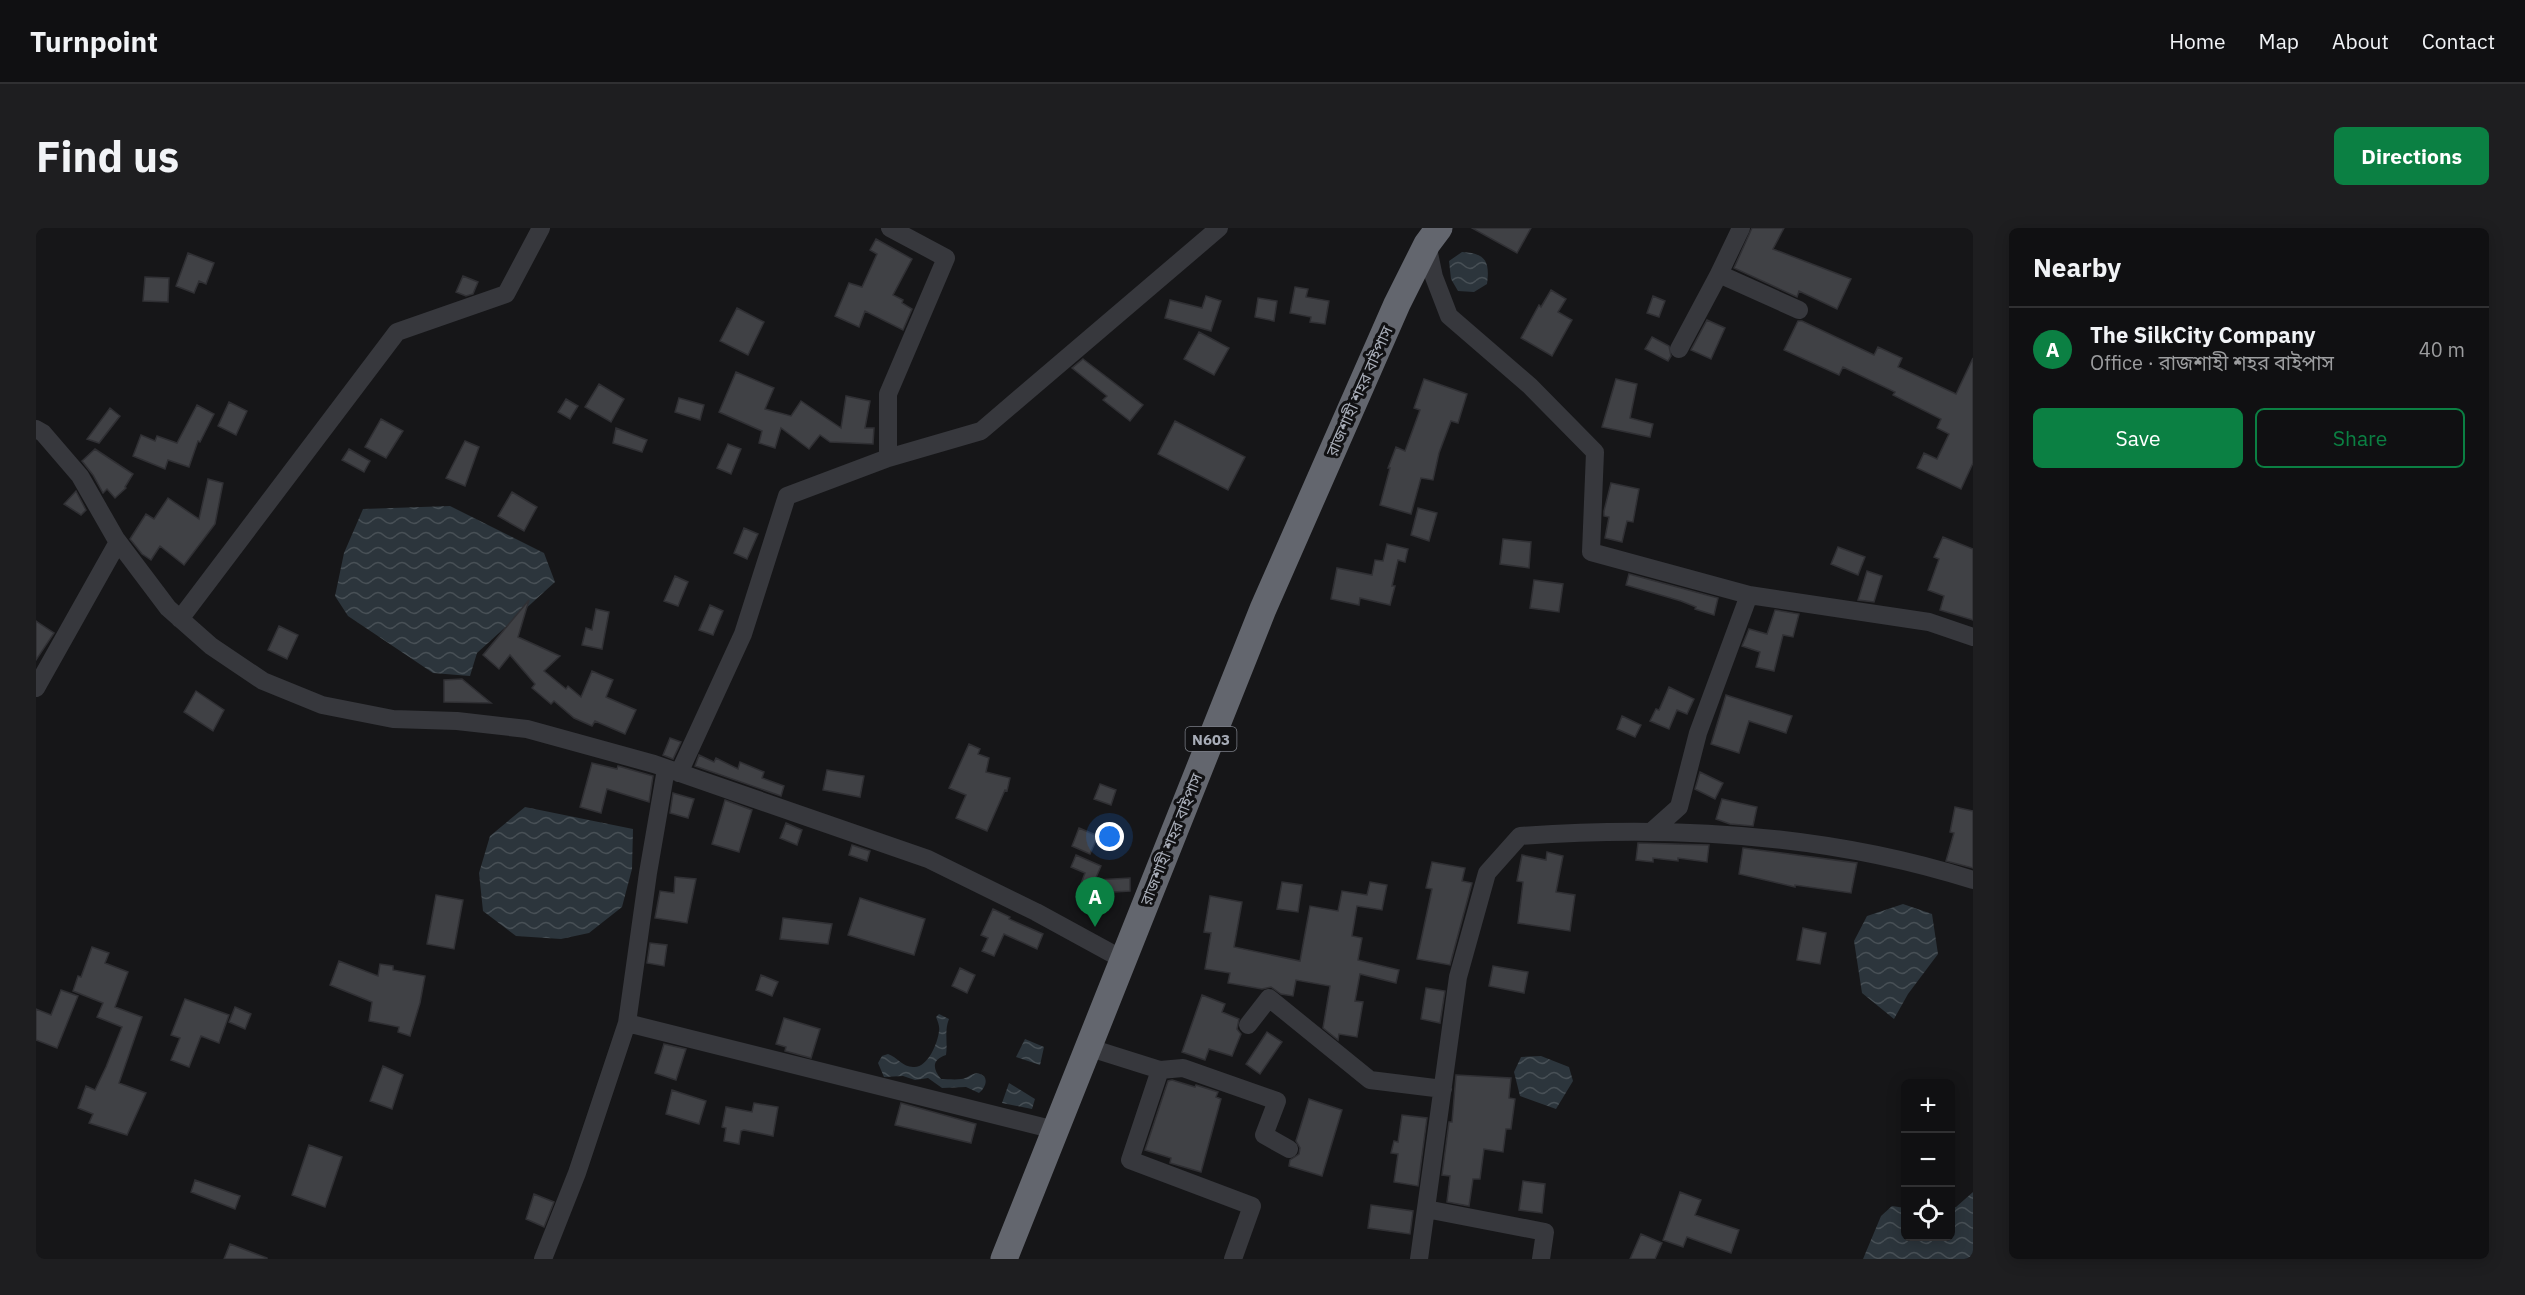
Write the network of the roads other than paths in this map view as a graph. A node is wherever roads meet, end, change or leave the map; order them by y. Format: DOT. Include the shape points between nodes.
graph roads {
  1 [pos="541,228"];
  2 [pos="890,228"];
  3 [pos="1219,228"];
  4 [pos="1741,228"];
  5 [pos="1433,236"];
  6 [pos="1719,274"];
  7 [pos="1799,310"];
  8 [pos="1679,349"];
  9 [pos="36,429"];
  10 [pos="888,458"];
  11 [pos="118,542"];
  12 [pos="1749,595"];
  13 [pos="180,619"];
  14 [pos="1973,637"];
  15 [pos="36,688"];
  16 [pos="673,771"];
  17 [pos="1651,832"];
  18 [pos="1973,880"];
  19 [pos="1122,959"];
  20 [pos="627,1023"];
  21 [pos="1248,1025"];
  22 [pos="1088,1047"];
  23 [pos="1160,1070"];
  24 [pos="1443,1089"];
  25 [pos="1054,1130"];
  26 [pos="1289,1149"];
  27 [pos="1426,1209"];
  28 [pos="543,1259"];
  29 [pos="1004,1259"];
  30 [pos="1233,1259"];
  31 [pos="1419,1259"];
  32 [pos="1541,1259"];
  1 -- 13 [label="street" via="506,294 397,332"];
  2 -- 10 [label="street" via="946,258 888,394"];
  3 -- 10 [label="street" via="981,431"];
  4 -- 6 [label="street"];
  5 -- 12 [label="street" via="1434,277 1449,316 1530,386 1595,452 1591,552"];
  5 -- 19 [label="highway, রাজশাহী শহর বাইপাস / N603" via="1397,304 1263,609"];
  6 -- 7 [label="street"];
  6 -- 8 [label="street"];
  9 -- 11 [label="street" via="80,476"];
  10 -- 16 [label="street" via="787,496 743,634"];
  11 -- 13 [label="street"];
  11 -- 15 [label="street"];
  12 -- 14 [label="street" via="1929,622"];
  12 -- 17 [label="street" via="1698,733 1679,807"];
  13 -- 16 [label="street" via="211,646 263,681 322,705 393,719 527,729"];
  16 -- 19 [label="street" via="928,859"];
  16 -- 20 [label="street" via="648,873"];
  17 -- 18 [label="street" via="1784,840 1920,863"];
  17 -- 24 [label="street" via="1595,830 1520,836 1487,873 1458,977"];
  19 -- 22 [label="highway, রাজশাহী শহর বাইপাস / N603"];
  20 -- 25 [label="street"];
  20 -- 28 [label="street" via="577,1173"];
  21 -- 24 [label="street" via="1269,998 1370,1080"];
  22 -- 23 [label="street"];
  22 -- 25 [label="highway, রাজশাহী শহর বাইপাস / N603"];
  23 -- 26 [label="street" via="1183,1068 1277,1101 1264,1135"];
  23 -- 30 [label="street" via="1130,1160 1252,1206"];
  24 -- 27 [label="street"];
  25 -- 29 [label="highway, রাজশাহী শহর বাইপাস / N603"];
  27 -- 31 [label="street"];
  27 -- 32 [label="street" via="1545,1232"];
}
